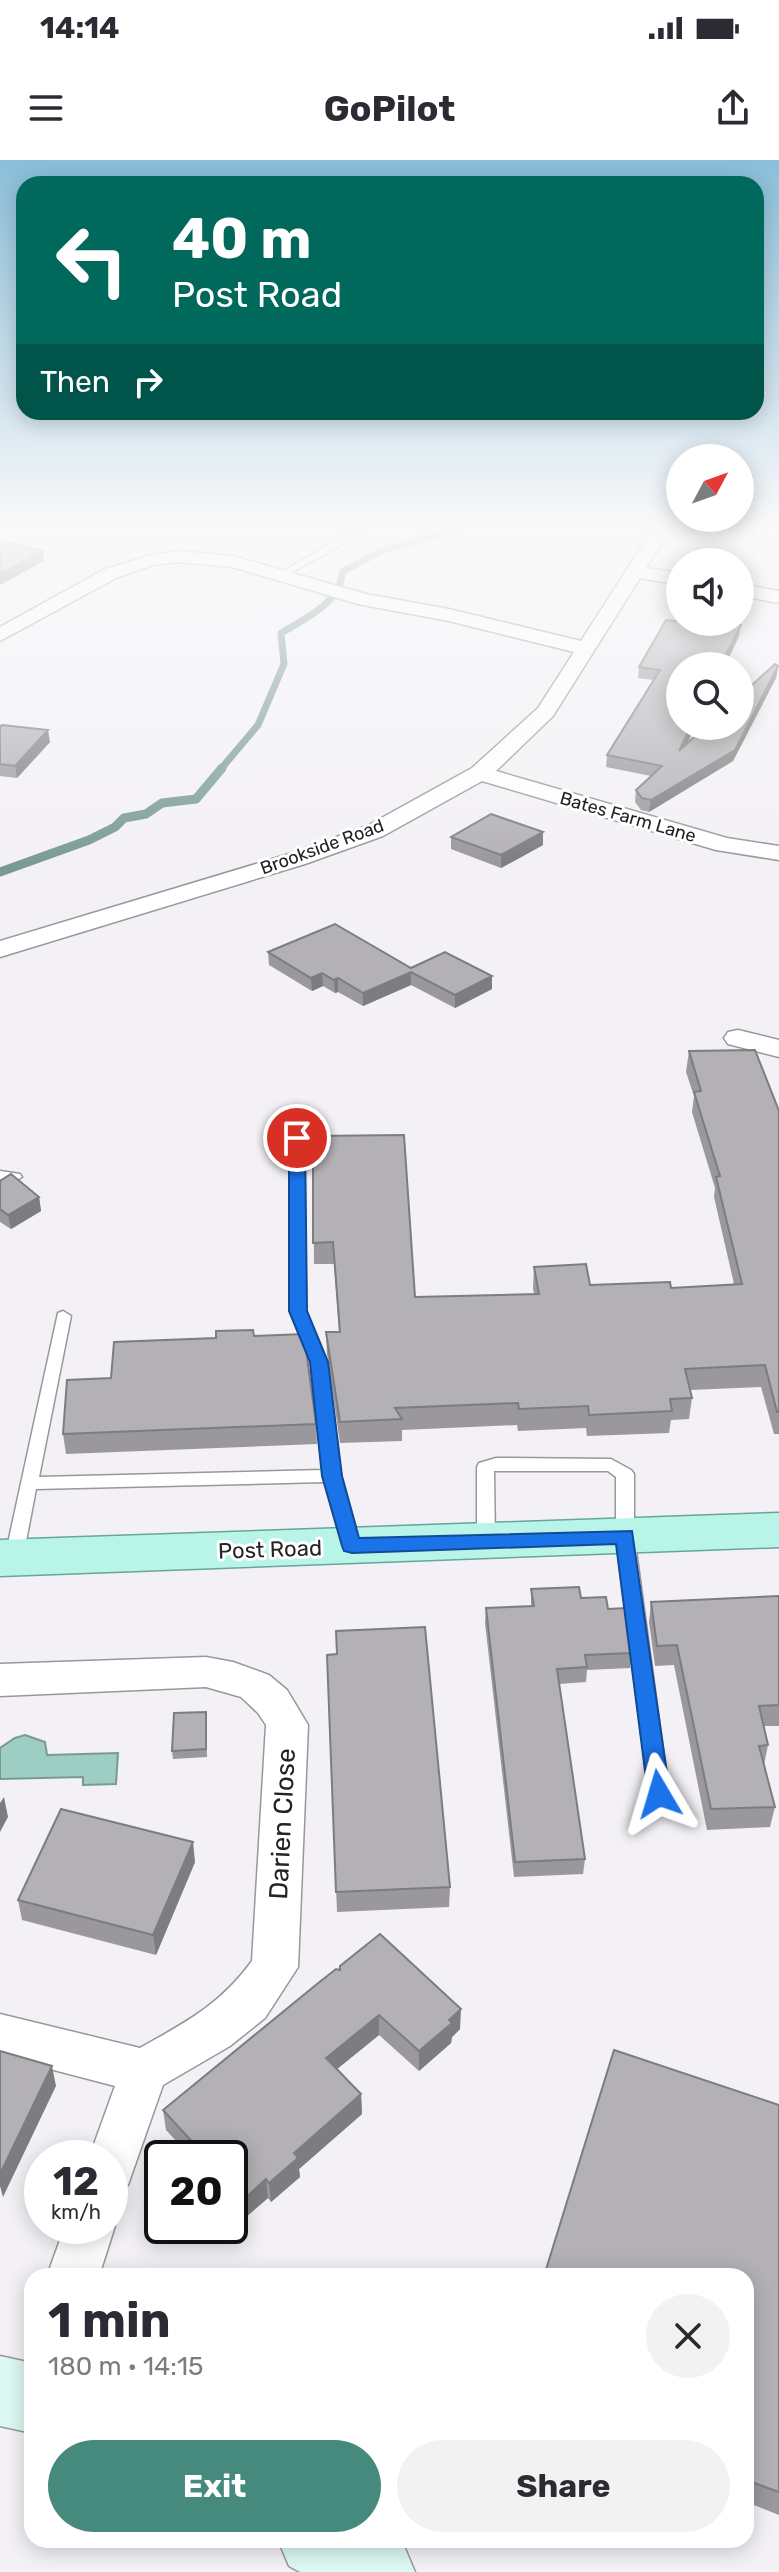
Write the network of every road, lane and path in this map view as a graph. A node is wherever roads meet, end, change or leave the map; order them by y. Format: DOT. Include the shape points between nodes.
graph roads {
  1 [pos="557,642"];
  2 [pos="588,642"];
  3 [pos="584,648"];
  4 [pos="480,773"];
  5 [pos="779,853"];
  6 [pos="0,949"];
  7 [pos="738,1038"];
  8 [pos="779,1049"];
  9 [pos="297,1138"];
  10 [pos="63,1316"];
  11 [pos="332,1476"];
  12 [pos="29,1483"];
  13 [pos="779,1530"];
  14 [pos="625,1536"];
  15 [pos="486,1541"];
  16 [pos="352,1546"];
  17 [pos="7,1558"];
  18 [pos="0,1680"];
  19 [pos="659,1794"];
  20 [pos="0,2035"];
  21 [pos="144,2071"];
  22 [pos="120,2140"];
  23 [pos="84,2244"];
  24 [pos="76,2268"];
  25 [pos="331,2548"];
  26 [pos="378,2572"];
  1 -- 3 [label="street"];
  2 -- 3 [label="street, Brookside Road"];
  3 -- 4 [label="street, Brookside Road" via="546,712"];
  4 -- 5 [label="street, Bates Farm Lane" via="711,842"];
  4 -- 6 [label="street, Brookside Road" via="426,805 297,859"];
  7 -- 8 [label="street"];
  9 -- 11 [label="lane" via="298,1311 319,1362"];
  10 -- 12 [label="lane"];
  11 -- 12 [label="lane"];
  11 -- 16 [label="lane"];
  12 -- 17 [label="lane"];
  13 -- 14 [label="main road, Post Road"];
  14 -- 15 [label="main road, Post Road"];
  14 -- 15 [label="lane" via="625,1474 618,1466 496,1464 483,1470"];
  14 -- 19 [label="lane"];
  15 -- 16 [label="main road, Post Road"];
  16 -- 17 [label="main road, Post Road"];
  18 -- 21 [label="street, Darien Close" via="231,1675 277,1702 287,1725 275,1967 249,2003"];
  20 -- 21 [label="street"];
  21 -- 22 [label="street"];
  23 -- 24 [label="street"];
  25 -- 26 [label="street"];
}
